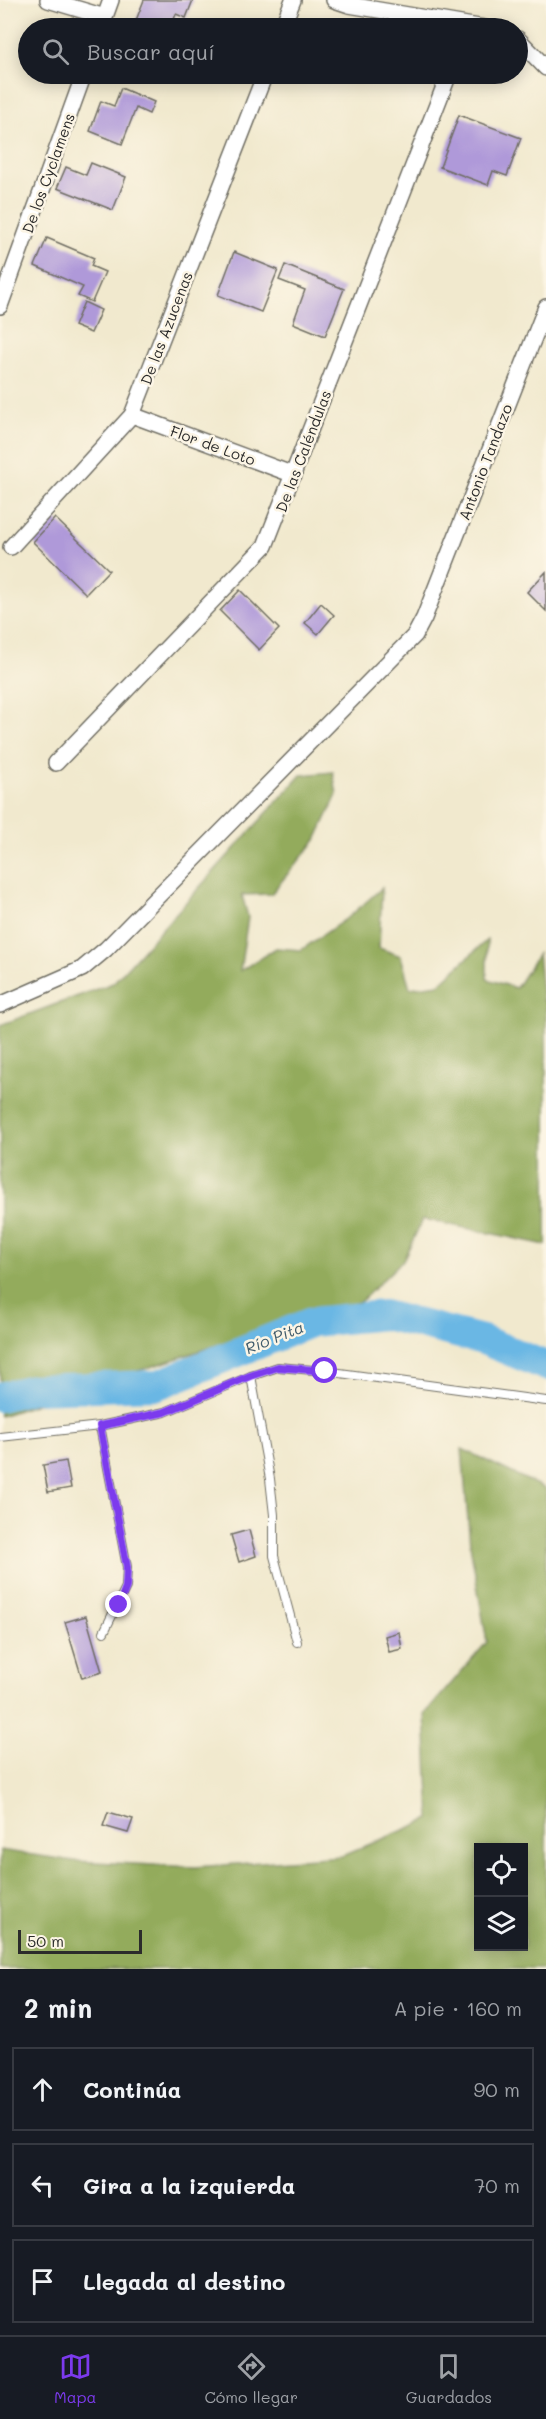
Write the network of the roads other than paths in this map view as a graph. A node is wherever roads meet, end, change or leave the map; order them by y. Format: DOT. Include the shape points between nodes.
graph roads {
  1 [pos="48,0"];
  2 [pos="111,0"];
  3 [pos="293,0"];
  4 [pos="334,0"];
  5 [pos="91,18"];
  6 [pos="105,18"];
  7 [pos="286,18"];
  8 [pos="419,18"];
  9 [pos="528,49"];
  10 [pos="546,68"];
  11 [pos="80,84"];
  12 [pos="261,84"];
  13 [pos="445,84"];
  14 [pos="0,306"];
  15 [pos="546,307"];
  16 [pos="132,415"];
  17 [pos="294,475"];
  18 [pos="11,548"];
  19 [pos="56,763"];
  20 [pos="0,1005"];
  21 [pos="250,1376"];
  22 [pos="546,1401"];
  23 [pos="100,1426"];
  24 [pos="0,1437"];
  25 [pos="104,1632"];
  26 [pos="297,1642"];
  1 -- 5 [label="street"];
  2 -- 6 [label="street"];
  3 -- 7 [label="street"];
  4 -- 8 [label="street"];
  9 -- 10 [label="street"];
  11 -- 14 [label="street, De los Cyclamens"];
  12 -- 16 [label="street, De las Azucenas"];
  13 -- 17 [label="street, De las Caléndulas"];
  15 -- 20 [label="street, Antonio Tandazo" via="415,635 106,949 82,969"];
  16 -- 17 [label="street, Flor de Loto"];
  16 -- 18 [label="street, De las Azucenas"];
  17 -- 19 [label="street, De las Caléndulas" via="263,550"];
  21 -- 22 [label="lane" via="278,1367"];
  21 -- 23 [label="lane" via="165,1412"];
  21 -- 26 [label="lane" via="270,1479 274,1556"];
  23 -- 24 [label="lane"];
  23 -- 25 [label="lane" via="127,1567 126,1587"];
}
